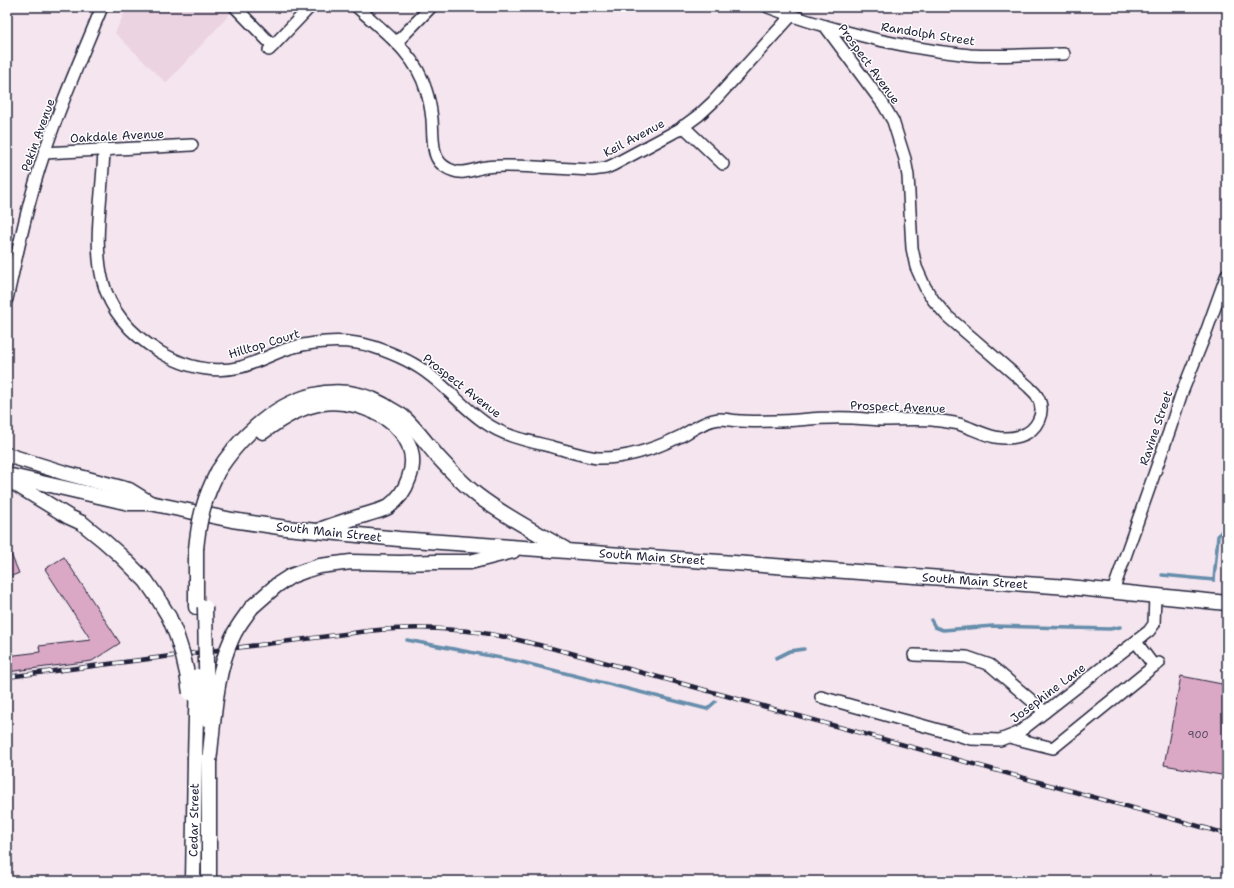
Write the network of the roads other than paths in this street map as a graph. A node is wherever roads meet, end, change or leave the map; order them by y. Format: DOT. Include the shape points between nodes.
graph roads {
  1 [pos="102,7"];
  2 [pos="235,7"];
  3 [pos="310,7"];
  4 [pos="357,7"];
  5 [pos="431,7"];
  6 [pos="768,7"];
  7 [pos="791,16"];
  8 [pos="825,26"];
  9 [pos="396,43"];
  10 [pos="1064,54"];
  11 [pos="683,126"];
  12 [pos="192,145"];
  13 [pos="104,150"];
  14 [pos="44,153"];
  15 [pos="723,164"];
  16 [pos="1227,274"];
  17 [pos="7,299"];
  18 [pos="340,342"];
  19 [pos="7,455"];
  20 [pos="223,473"];
  21 [pos="7,475"];
  22 [pos="7,479"];
  23 [pos="150,504"];
  24 [pos="316,531"];
  25 [pos="523,548"];
  26 [pos="569,551"];
  27 [pos="1113,591"];
  28 [pos="1156,596"];
  29 [pos="1227,603"];
  30 [pos="1136,642"];
  31 [pos="914,655"];
  32 [pos="821,697"];
  33 [pos="1045,712"];
  34 [pos="1009,737"];
  35 [pos="202,760"];
  36 [pos="194,881"];
  37 [pos="209,881"];
  1 -- 14 [label="street, Pekin Avenue"];
  2 -- 3 [label="street" via="271,48"];
  4 -- 9 [label="street"];
  5 -- 9 [label="street"];
  6 -- 7 [label="street, Randolph Street"];
  7 -- 8 [label="street, Randolph Street"];
  7 -- 11 [label="street, Keil Avenue" via="713,102"];
  8 -- 10 [label="street, Randolph Street" via="890,43 940,51 986,55"];
  8 -- 18 [label="street, Prospect Avenue" via="893,121 908,176 912,248 916,267 925,287 947,316 1037,396 1040,418 1028,433 1014,438 1000,438 950,422 931,420 719,419 652,448 608,459 597,458 506,435 483,422 432,377 412,363 372,346"];
  9 -- 11 [label="street, Keil Avenue" via="416,68 425,87 432,118 435,154 444,166 454,172 493,166 600,169 613,165"];
  11 -- 15 [label="street"];
  12 -- 13 [label="street, Oakdale Avenue"];
  13 -- 14 [label="street, Oakdale Avenue"];
  13 -- 18 [label="street, Hilltop Court" via="98,229 99,262 105,290 112,306 137,336 183,364 211,370 240,367 290,348"];
  14 -- 17 [label="street, Pekin Avenue" via="34,184"];
  16 -- 27 [label="street, Ravine Street" via="1180,395"];
  19 -- 23 [label="main road, South Main Street" via="129,490"];
  20 -- 24 [label="main road" via="264,431 299,410 319,404 342,402 361,406 380,415 399,430 408,443 412,467 406,488 387,507"];
  20 -- 26 [label="main road" via="230,454 249,432 281,408 302,398 327,392 345,392 373,399 396,412 477,495"];
  20 -- 35 [label="main road, bridge" via="201,550 200,607 205,673"];
  21 -- 23 [label="main road, South Main Street" via="128,503"];
  22 -- 35 [label="main road, bridge" via="82,523 146,581 168,616 182,651"];
  23 -- 24 [label="main road, South Main Street" via="232,520"];
  24 -- 25 [label="main road, South Main Street"];
  25 -- 26 [label="main road, South Main Street"];
  25 -- 35 [label="main road, bridge" via="470,562 351,562 320,566 291,576 276,585 252,607 231,638 224,658"];
  26 -- 27 [label="main road, South Main Street"];
  27 -- 28 [label="main road, South Main Street"];
  28 -- 29 [label="main road, South Main Street"];
  28 -- 30 [label="street, Josephine Lane" via="1154,624"];
  30 -- 33 [label="street, Josephine Lane"];
  30 -- 34 [label="street" via="1156,665 1053,748"];
  31 -- 33 [label="street" via="967,657 990,665"];
  32 -- 34 [label="street, Josephine Lane" via="971,739 1000,740"];
  33 -- 34 [label="street, Josephine Lane"];
  35 -- 36 [label="main road, Cedar Street"];
  35 -- 37 [label="main road, Cedar Street"];
}
